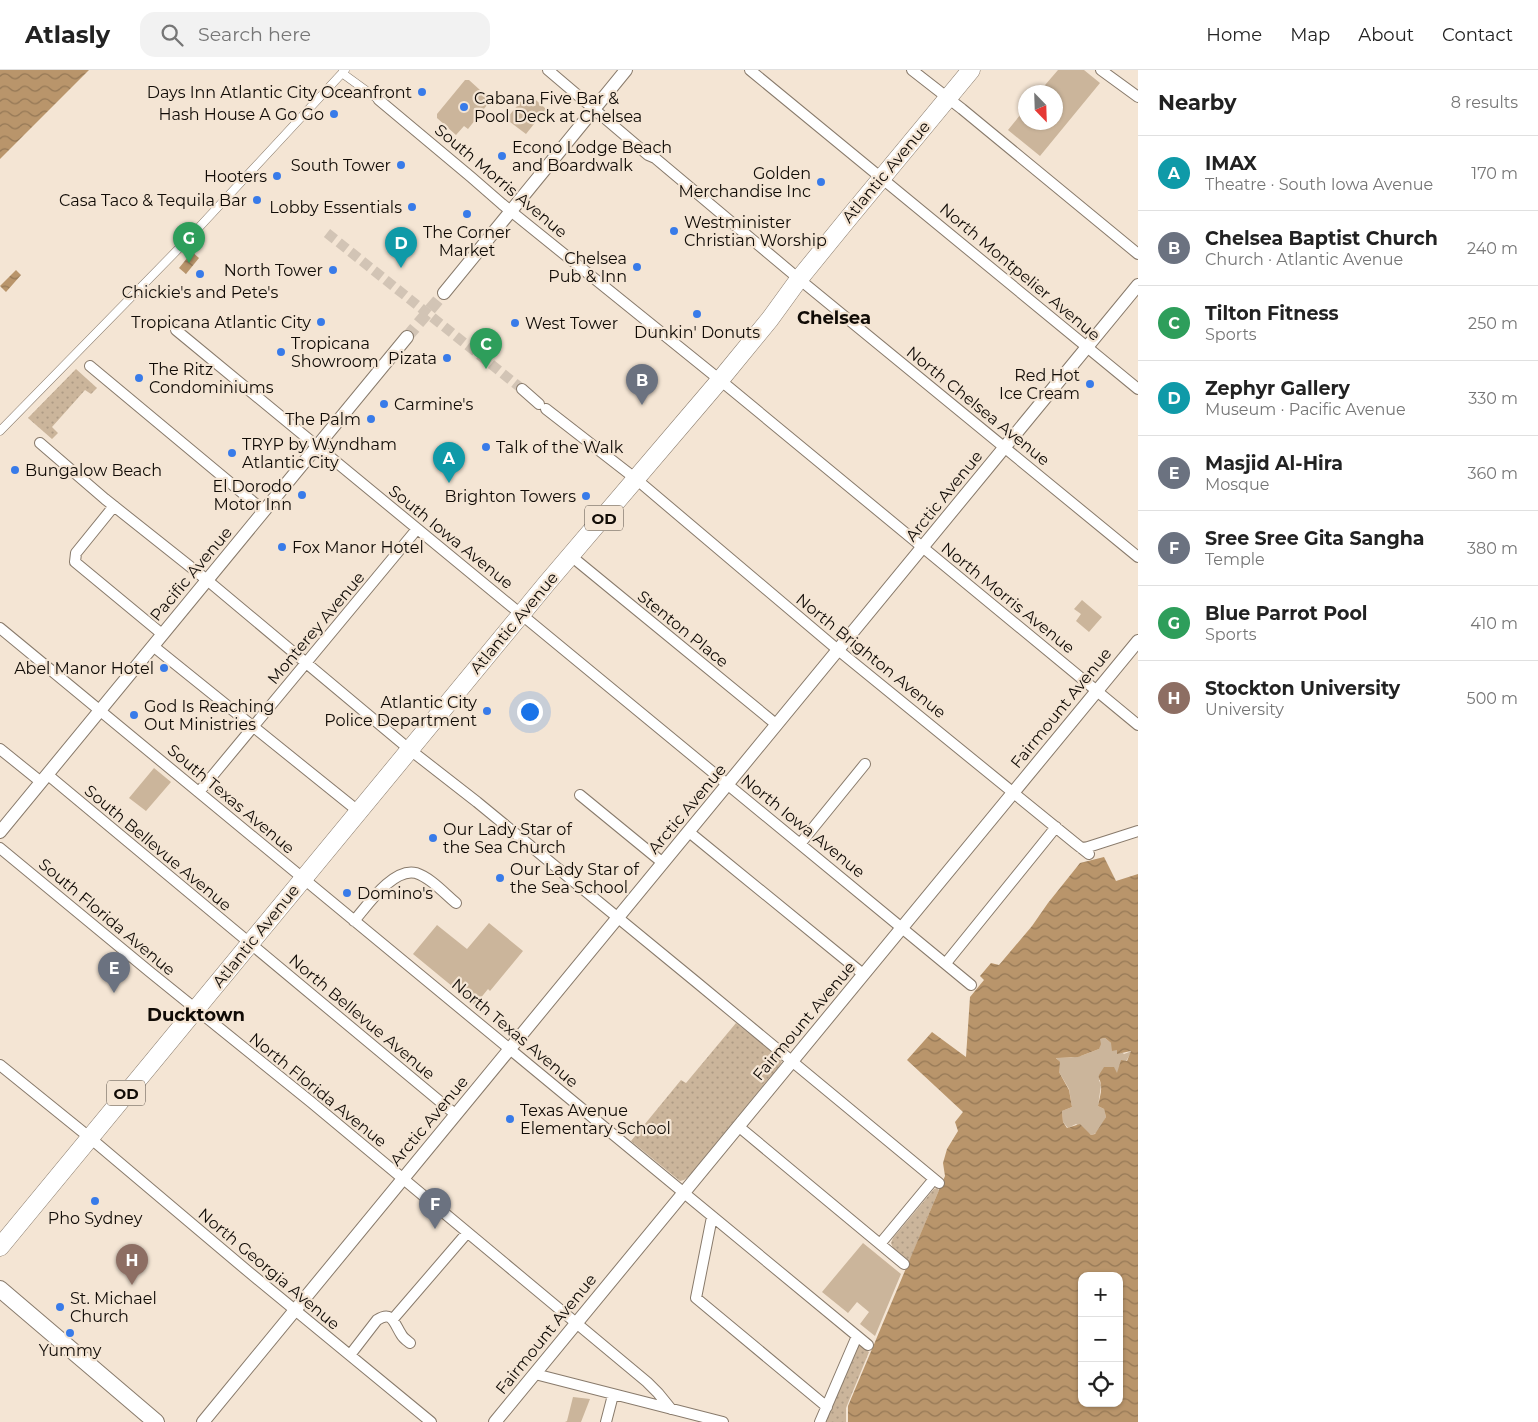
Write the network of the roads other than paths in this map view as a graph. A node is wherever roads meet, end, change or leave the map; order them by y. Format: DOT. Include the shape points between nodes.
graph roads {
  1 [pos="548,70"];
  2 [pos="626,70"];
  3 [pos="750,70"];
  4 [pos="912,70"];
  5 [pos="972,70"];
  6 [pos="1101,70"];
  7 [pos="344,72"];
  8 [pos="1138,97"];
  9 [pos="948,98"];
  10 [pos="379,100"];
  11 [pos="594,110"];
  12 [pos="882,178"];
  13 [pos="510,211"];
  14 [pos="1138,254"];
  15 [pos="799,279"];
  16 [pos="1138,285"];
  17 [pos="444,293"];
  18 [pos="176,330"];
  19 [pos="407,337"];
  20 [pos="1087,347"];
  21 [pos="90,366"];
  22 [pos="720,380"];
  23 [pos="522,389"];
  24 [pos="1138,389"];
  25 [pos="0,431"];
  26 [pos="40,443"];
  27 [pos="317,447"];
  28 [pos="1005,447"];
  29 [pos="636,479"];
  30 [pos="114,506"];
  31 [pos="264,511"];
  32 [pos="417,529"];
  33 [pos="922,548"];
  34 [pos="571,556"];
  35 [pos="1138,557"];
  36 [pos="207,580"];
  37 [pos="522,614"];
  38 [pos="0,628"];
  39 [pos="162,634"];
  40 [pos="1138,641"];
  41 [pos="153,646"];
  42 [pos="838,650"];
  43 [pos="306,662"];
  44 [pos="1097,691"];
  45 [pos="99,710"];
  46 [pos="776,725"];
  47 [pos="1138,725"];
  48 [pos="254,726"];
  49 [pos="0,749"];
  50 [pos="409,749"];
  51 [pos="865,764"];
  52 [pos="44,779"];
  53 [pos="728,784"];
  54 [pos="199,792"];
  55 [pos="1013,792"];
  56 [pos="580,795"];
  57 [pos="358,811"];
  58 [pos="1056,827"];
  59 [pos="1138,831"];
  60 [pos="0,832"];
  61 [pos="689,832"];
  62 [pos="800,844"];
  63 [pos="0,848"];
  64 [pos="1080,848"];
  65 [pos="1090,854"];
  66 [pos="663,863"];
  67 [pos="303,879"];
  68 [pos="456,903"];
  69 [pos="618,918"];
  70 [pos="354,921"];
  71 [pos="903,928"];
  72 [pos="250,943"];
  73 [pos="946,963"];
  74 [pos="863,974"];
  75 [pos="971,985"];
  76 [pos="196,1009"];
  77 [pos="510,1048"];
  78 [pos="792,1060"];
  79 [pos="0,1066"];
  80 [pos="455,1114"];
  81 [pos="738,1126"];
  82 [pos="89,1137"];
  83 [pos="402,1178"];
  84 [pos="683,1193"];
  85 [pos="712,1217"];
  86 [pos="467,1233"];
  87 [pos="880,1244"];
  88 [pos="0,1247"];
  89 [pos="904,1264"];
  90 [pos="0,1289"];
  91 [pos="294,1310"];
  92 [pos="393,1319"];
  93 [pos="576,1324"];
  94 [pos="858,1336"];
  95 [pos="410,1343"];
  96 [pos="868,1345"];
  97 [pos="350,1355"];
  98 [pos="535,1374"];
  99 [pos="613,1394"];
  100 [pos="827,1407"];
  101 [pos="671,1409"];
  102 [pos="156,1422"];
  103 [pos="203,1422"];
  104 [pos="431,1422"];
  105 [pos="495,1422"];
  106 [pos="606,1422"];
  107 [pos="723,1422"];
  108 [pos="820,1422"];
  1 -- 11 [label="street, North Chelsea Avenue"];
  2 -- 11 [label="street"];
  3 -- 12 [label="street, North Montpelier Avenue"];
  4 -- 9 [label="street"];
  5 -- 9 [label="highway, Atlantic Avenue / OD"];
  6 -- 8 [label="street"];
  7 -- 10 [label="street"];
  7 -- 25 [label="street" via="191,236"];
  9 -- 12 [label="highway, Atlantic Avenue / OD"];
  9 -- 14 [label="street"];
  10 -- 13 [label="street, South Morris Avenue"];
  11 -- 13 [label="street"];
  11 -- 15 [label="street, North Chelsea Avenue"];
  12 -- 15 [label="highway, Atlantic Avenue / OD"];
  12 -- 20 [label="street, North Montpelier Avenue"];
  13 -- 17 [label="street"];
  13 -- 22 [label="street, South Morris Avenue"];
  15 -- 22 [label="highway, Atlantic Avenue / OD"];
  15 -- 28 [label="street, North Chelsea Avenue"];
  16 -- 20 [label="street, Arctic Avenue"];
  18 -- 27 [label="street, South Iowa Avenue"];
  19 -- 27 [label="street, Pacific Avenue"];
  20 -- 24 [label="street, North Montpelier Avenue"];
  20 -- 28 [label="street, Arctic Avenue"];
  21 -- 31 [label="street"];
  22 -- 29 [label="highway, Atlantic Avenue / OD"];
  22 -- 33 [label="street, North Morris Avenue"];
  23 -- 29 [label="street, North Brighton Avenue"];
  26 -- 30 [label="street"];
  27 -- 31 [label="street, Pacific Avenue"];
  27 -- 32 [label="street, South Iowa Avenue"];
  28 -- 33 [label="street, Arctic Avenue"];
  28 -- 35 [label="street, North Chelsea Avenue"];
  29 -- 34 [label="highway, Atlantic Avenue / OD"];
  29 -- 42 [label="street, North Brighton Avenue"];
  30 -- 36 [label="street"];
  30 -- 39 [label="street" via="76,553 75,562"];
  31 -- 36 [label="street, Pacific Avenue"];
  32 -- 37 [label="street, South Iowa Avenue"];
  32 -- 43 [label="street, Monterey Avenue"];
  33 -- 42 [label="street, Arctic Avenue"];
  33 -- 44 [label="street, North Morris Avenue"];
  34 -- 37 [label="highway, Atlantic Avenue / OD"];
  34 -- 46 [label="street, Stenton Place"];
  36 -- 39 [label="street, Pacific Avenue"];
  36 -- 43 [label="street"];
  37 -- 50 [label="highway, Atlantic Avenue / OD"];
  37 -- 53 [label="street, North Iowa Avenue"];
  38 -- 45 [label="street, South Texas Avenue"];
  39 -- 41 [label="street, Pacific Avenue"];
  40 -- 44 [label="street, Fairmount Avenue"];
  41 -- 45 [label="street, Pacific Avenue"];
  41 -- 48 [label="street"];
  42 -- 46 [label="street, Arctic Avenue"];
  42 -- 55 [label="street, North Brighton Avenue"];
  43 -- 48 [label="street, Monterey Avenue"];
  43 -- 50 [label="street"];
  44 -- 47 [label="street, North Morris Avenue"];
  44 -- 55 [label="street, Fairmount Avenue"];
  45 -- 52 [label="street, Pacific Avenue"];
  45 -- 54 [label="street, South Texas Avenue"];
  46 -- 53 [label="street, Arctic Avenue"];
  48 -- 54 [label="street, Monterey Avenue"];
  48 -- 57 [label="street"];
  49 -- 52 [label="street, South Bellevue Avenue"];
  50 -- 57 [label="highway, Atlantic Avenue / OD"];
  50 -- 69 [label="street"];
  51 -- 62 [label="street"];
  52 -- 60 [label="street, Pacific Avenue"];
  52 -- 72 [label="street, South Bellevue Avenue"];
  53 -- 61 [label="street, Arctic Avenue"];
  53 -- 62 [label="street, North Iowa Avenue"];
  54 -- 67 [label="street, South Texas Avenue"];
  55 -- 58 [label="street, North Brighton Avenue"];
  55 -- 71 [label="street, Fairmount Avenue"];
  56 -- 66 [label="street"];
  57 -- 67 [label="highway, Atlantic Avenue / OD"];
  58 -- 64 [label="street, North Brighton Avenue"];
  58 -- 73 [label="street"];
  59 -- 64 [label="street"];
  61 -- 66 [label="street, Arctic Avenue"];
  61 -- 74 [label="street"];
  62 -- 71 [label="street, North Iowa Avenue"];
  63 -- 76 [label="street, South Florida Avenue"];
  64 -- 65 [label="street, North Brighton Avenue"];
  66 -- 69 [label="street, Arctic Avenue"];
  67 -- 70 [label="street, North Texas Avenue"];
  67 -- 72 [label="highway, Atlantic Avenue / OD"];
  68 -- 70 [label="street" via="424,877 410,873 386,884"];
  69 -- 77 [label="street, Arctic Avenue"];
  69 -- 78 [label="street"];
  70 -- 77 [label="street, North Texas Avenue"];
  71 -- 73 [label="street, North Iowa Avenue"];
  71 -- 74 [label="street, Fairmount Avenue"];
  72 -- 76 [label="highway, Atlantic Avenue / OD"];
  72 -- 80 [label="street, North Bellevue Avenue"];
  73 -- 75 [label="street, North Iowa Avenue"];
  74 -- 78 [label="street, Fairmount Avenue"];
  76 -- 82 [label="highway, Atlantic Avenue / OD"];
  76 -- 83 [label="street, North Florida Avenue"];
  77 -- 80 [label="street, Arctic Avenue"];
  77 -- 84 [label="street, North Texas Avenue"];
  78 -- 81 [label="street, Fairmount Avenue"];
  78 -- 87 [label="street" via="936,1181"];
  79 -- 82 [label="street, North Georgia Avenue"];
  80 -- 83 [label="street, Arctic Avenue"];
  81 -- 84 [label="street, Fairmount Avenue"];
  81 -- 87 [label="street"];
  82 -- 88 [label="highway, Atlantic Avenue / OD"];
  82 -- 91 [label="street, North Georgia Avenue"];
  83 -- 86 [label="street, North Florida Avenue"];
  83 -- 91 [label="street, Arctic Avenue"];
  84 -- 85 [label="street, North Texas Avenue"];
  84 -- 93 [label="street, Fairmount Avenue"];
  85 -- 94 [label="street, North Texas Avenue"];
  85 -- 100 [label="street" via="696,1298"];
  86 -- 92 [label="street"];
  86 -- 93 [label="street, North Florida Avenue"];
  87 -- 89 [label="street"];
  90 -- 102 [label="main road"];
  91 -- 97 [label="street, North Georgia Avenue"];
  91 -- 103 [label="street, Arctic Avenue"];
  92 -- 95 [label="street" via="400,1334"];
  92 -- 97 [label="street" via="383,1317 377,1320"];
  93 -- 98 [label="street, Fairmount Avenue"];
  93 -- 101 [label="street, North Florida Avenue" via="652,1387"];
  94 -- 96 [label="street, North Texas Avenue"];
  94 -- 100 [label="street"];
  97 -- 104 [label="street, North Georgia Avenue"];
  98 -- 99 [label="street"];
  98 -- 105 [label="street, Fairmount Avenue"];
  99 -- 101 [label="street"];
  99 -- 106 [label="street"];
  100 -- 108 [label="street"];
  101 -- 107 [label="street"];
}
